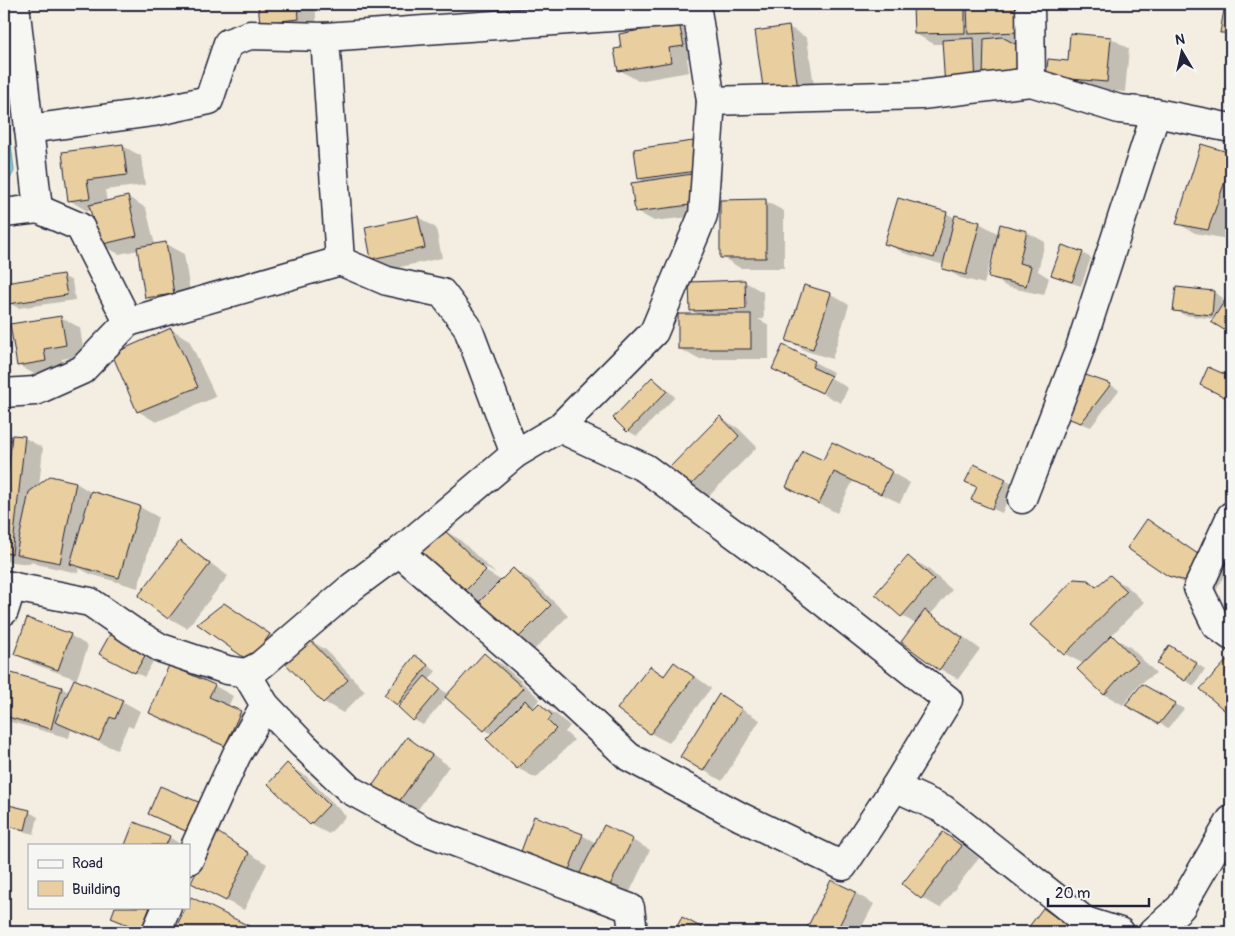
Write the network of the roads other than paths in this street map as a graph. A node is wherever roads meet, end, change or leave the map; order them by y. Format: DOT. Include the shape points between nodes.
graph roads {
  1 [pos="15,4"];
  2 [pos="1030,4"];
  3 [pos="697,7"];
  4 [pos="325,37"];
  5 [pos="1031,82"];
  6 [pos="711,101"];
  7 [pos="1156,113"];
  8 [pos="1231,128"];
  9 [pos="29,129"];
  10 [pos="38,210"];
  11 [pos="4,214"];
  12 [pos="340,261"];
  13 [pos="128,322"];
  14 [pos="4,393"];
  15 [pos="559,428"];
  16 [pos="515,454"];
  17 [pos="1022,499"];
  18 [pos="1231,516"];
  19 [pos="398,552"];
  20 [pos="6,594"];
  21 [pos="1231,636"];
  22 [pos="246,673"];
  23 [pos="265,705"];
  24 [pos="895,787"];
  25 [pos="1231,820"];
  26 [pos="190,858"];
  27 [pos="167,908"];
  28 [pos="1082,927"];
  29 [pos="156,932"];
  30 [pos="633,932"];
  31 [pos="1120,932"];
  32 [pos="1153,932"];
  1 -- 9 [label="street"];
  2 -- 5 [label="street"];
  3 -- 4 [label="street"];
  3 -- 6 [label="street"];
  4 -- 9 [label="street" via="250,35 228,43 209,100 153,112"];
  4 -- 12 [label="street"];
  5 -- 6 [label="street" via="921,95"];
  5 -- 7 [label="street" via="1119,109"];
  6 -- 15 [label="street" via="704,215 654,332"];
  7 -- 8 [label="street"];
  7 -- 17 [label="street" via="1079,351"];
  9 -- 10 [label="street"];
  10 -- 11 [label="street"];
  10 -- 13 [label="street" via="80,227"];
  12 -- 13 [label="street"];
  12 -- 16 [label="street" via="387,281 442,292 467,326"];
  13 -- 14 [label="street" via="82,370 35,391"];
  15 -- 16 [label="street"];
  15 -- 24 [label="street" via="646,468 779,567 948,700"];
  16 -- 19 [label="street"];
  18 -- 21 [label="street" via="1198,588 1216,625"];
  19 -- 22 [label="street" via="352,587 261,666"];
  19 -- 24 [label="street" via="536,671 629,757 741,817 843,866"];
  20 -- 22 [label="street" via="90,602 161,648"];
  22 -- 23 [label="street"];
  23 -- 26 [label="street" via="236,756"];
  23 -- 30 [label="street" via="350,790 423,830 630,908"];
  24 -- 28 [label="street" via="943,810"];
  25 -- 32 [label="street" via="1181,907"];
  27 -- 29 [label="street"];
  28 -- 31 [label="street"];
}
